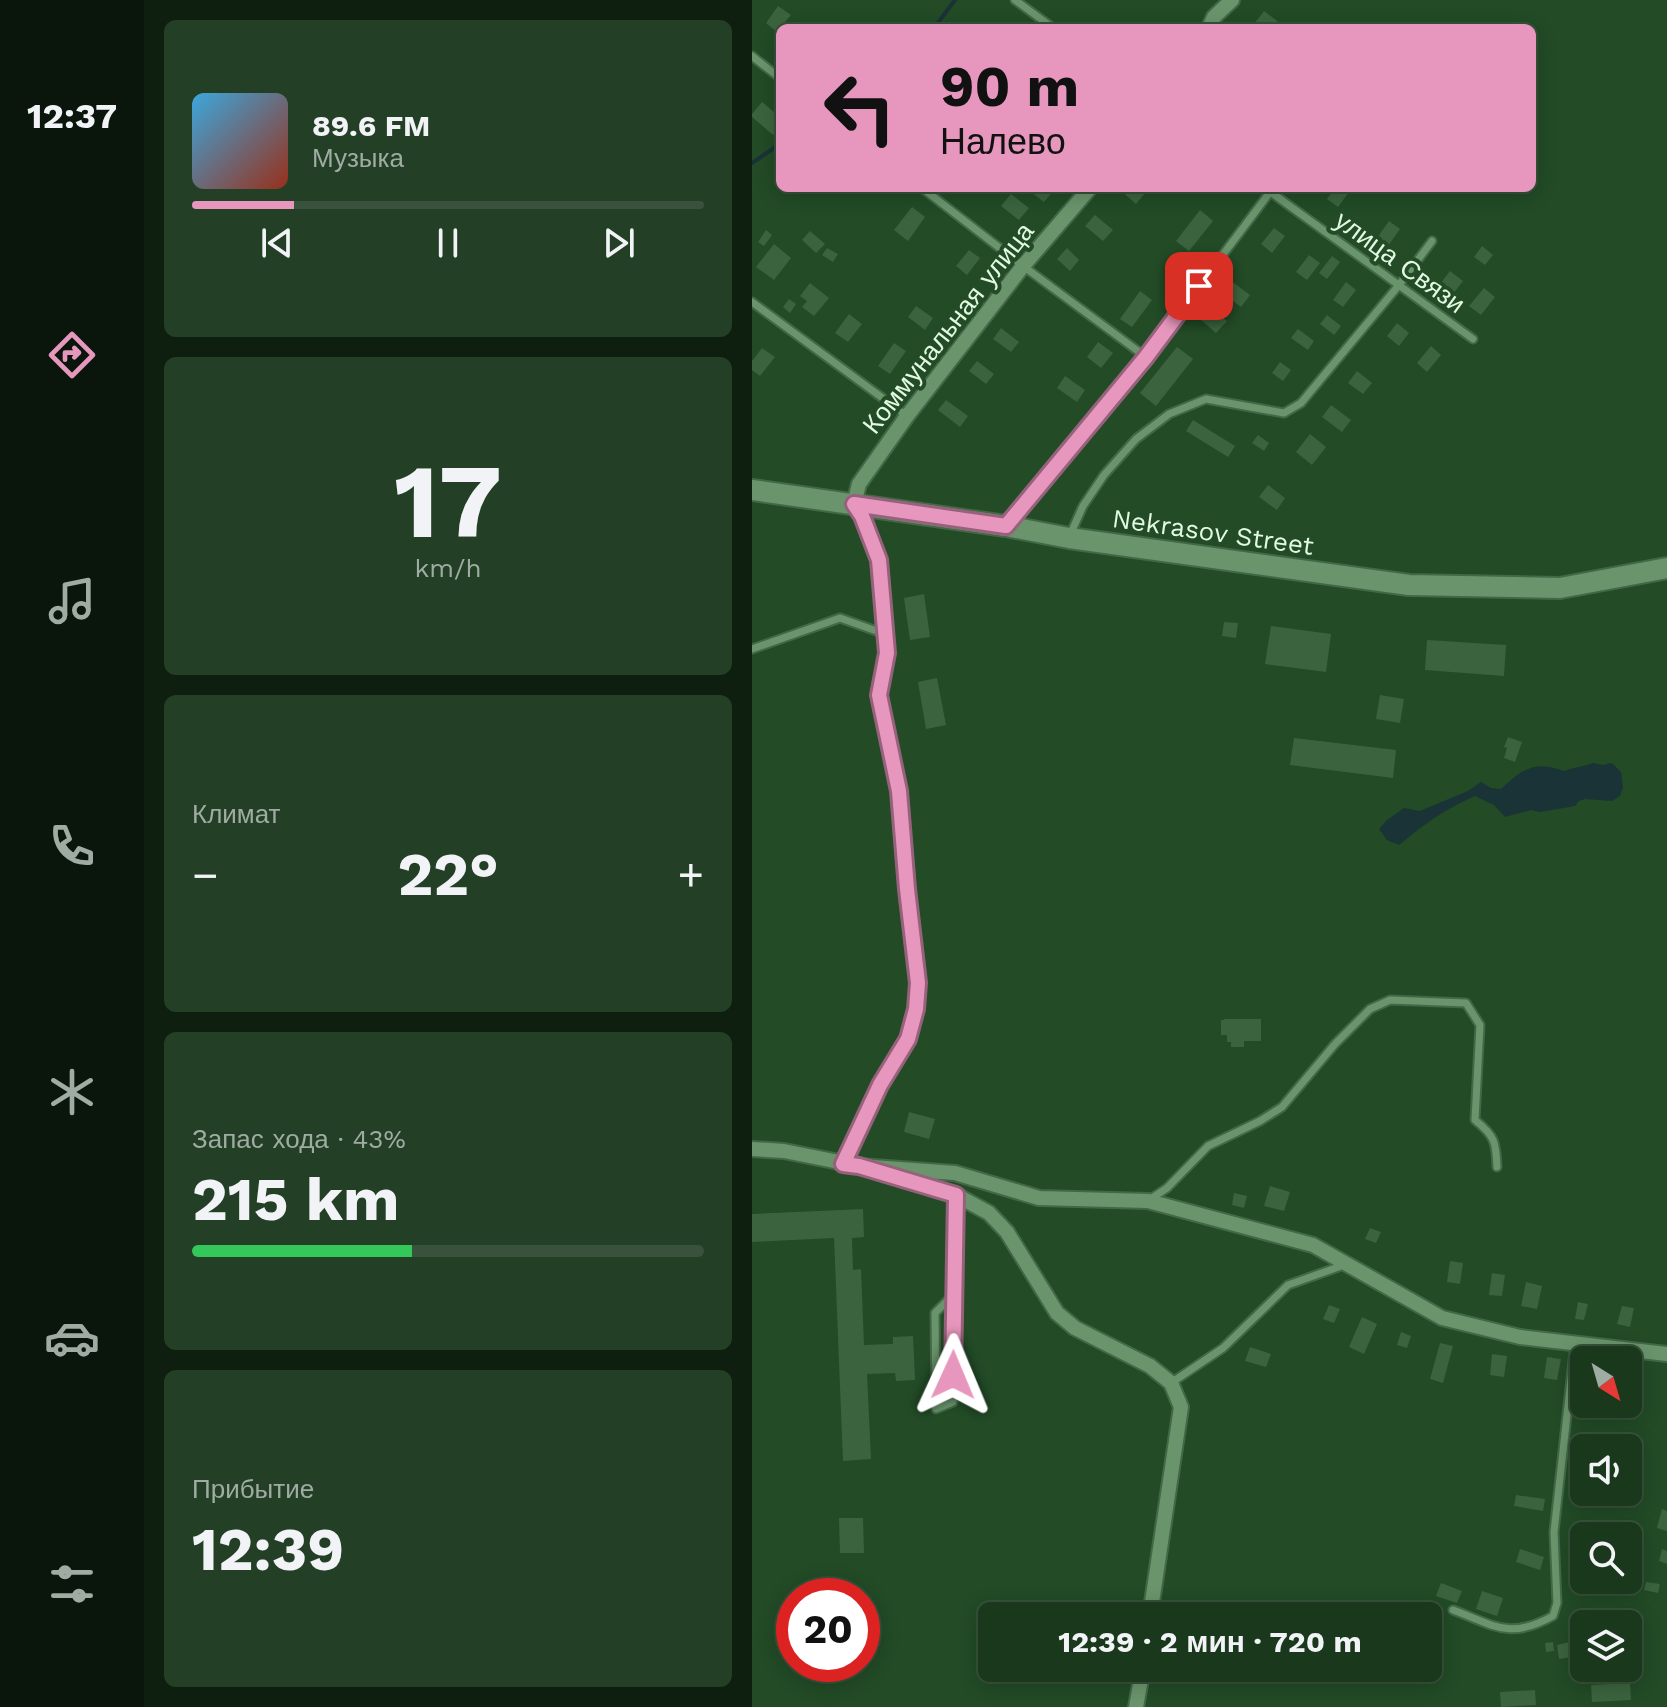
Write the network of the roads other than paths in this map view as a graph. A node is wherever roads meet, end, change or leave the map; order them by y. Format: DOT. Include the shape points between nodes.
graph roads {
  1 [pos="1015,0"];
  2 [pos="1232,0"];
  3 [pos="1048,24"];
  4 [pos="1211,24"];
  5 [pos="752,56"];
  6 [pos="776,75"];
  7 [pos="927,192"];
  8 [pos="1087,192"];
  9 [pos="1267,192"];
  10 [pos="1271,192"];
  11 [pos="1432,241"];
  12 [pos="1023,266"];
  13 [pos="1399,285"];
  14 [pos="752,302"];
  15 [pos="1473,339"];
  16 [pos="1146,357"];
  17 [pos="907,416"];
  18 [pos="752,490"];
  19 [pos="854,504"];
  20 [pos="1006,526"];
  21 [pos="1069,538"];
  22 [pos="1667,568"];
  23 [pos="885,634"];
  24 [pos="752,649"];
  25 [pos="752,1149"];
  26 [pos="843,1164"];
  27 [pos="859,1166"];
  28 [pos="1497,1167"];
  29 [pos="956,1195"];
  30 [pos="1148,1201"];
  31 [pos="1346,1264"];
  32 [pos="954,1294"];
  33 [pos="1575,1343"];
  34 [pos="1667,1354"];
  35 [pos="1171,1383"];
  36 [pos="1152,1602"];
  37 [pos="1453,1610"];
  38 [pos="1140,1682"];
  39 [pos="1136,1707"];
  1 -- 3 [label="lane"];
  2 -- 4 [label="street"];
  5 -- 6 [label="lane"];
  7 -- 12 [label="lane"];
  8 -- 12 [label="street, Коммунальная улица"];
  9 -- 16 [label="lane"];
  10 -- 13 [label="lane, улица Связи"];
  11 -- 13 [label="lane"];
  12 -- 16 [label="lane"];
  12 -- 17 [label="street, Коммунальная улица"];
  13 -- 15 [label="lane, улица Связи"];
  13 -- 21 [label="lane" via="1301,403 1284,413 1206,399 1158,422 1104,475"];
  14 -- 17 [label="lane"];
  16 -- 20 [label="lane"];
  17 -- 19 [label="street, Коммунальная улица" via="859,484"];
  18 -- 19 [label="main road, Nekrasov Street"];
  19 -- 20 [label="main road, Nekrasov Street"];
  19 -- 23 [label="lane" via="879,560"];
  20 -- 21 [label="main road, Nekrasov Street"];
  21 -- 22 [label="main road, Nekrasov Street" via="1409,585 1560,588"];
  23 -- 24 [label="lane" via="840,618"];
  23 -- 26 [label="lane" via="879,695 899,791 918,983 916,1009 908,1039"];
  25 -- 26 [label="street"];
  26 -- 27 [label="street"];
  27 -- 29 [label="street"];
  27 -- 30 [label="street" via="955,1173 1039,1198"];
  28 -- 30 [label="lane" via="1496,1145 1475,1120 1480,1025 1466,1003 1390,1000 1370,1009 1282,1107 1208,1146"];
  29 -- 32 [label="lane"];
  29 -- 35 [label="street" via="989,1213 1007,1232 1057,1313"];
  30 -- 31 [label="street" via="1313,1245"];
  31 -- 33 [label="street" via="1442,1318 1520,1337"];
  31 -- 35 [label="lane" via="1288,1285 1223,1348"];
  32 -- 32 [label="lane" via="953,1402 936,1409 935,1313"];
  33 -- 34 [label="street"];
  33 -- 37 [label="lane" via="1554,1532 1553,1616 1532,1627 1507,1630"];
  35 -- 36 [label="street" via="1181,1407"];
  38 -- 39 [label="street"];
}
